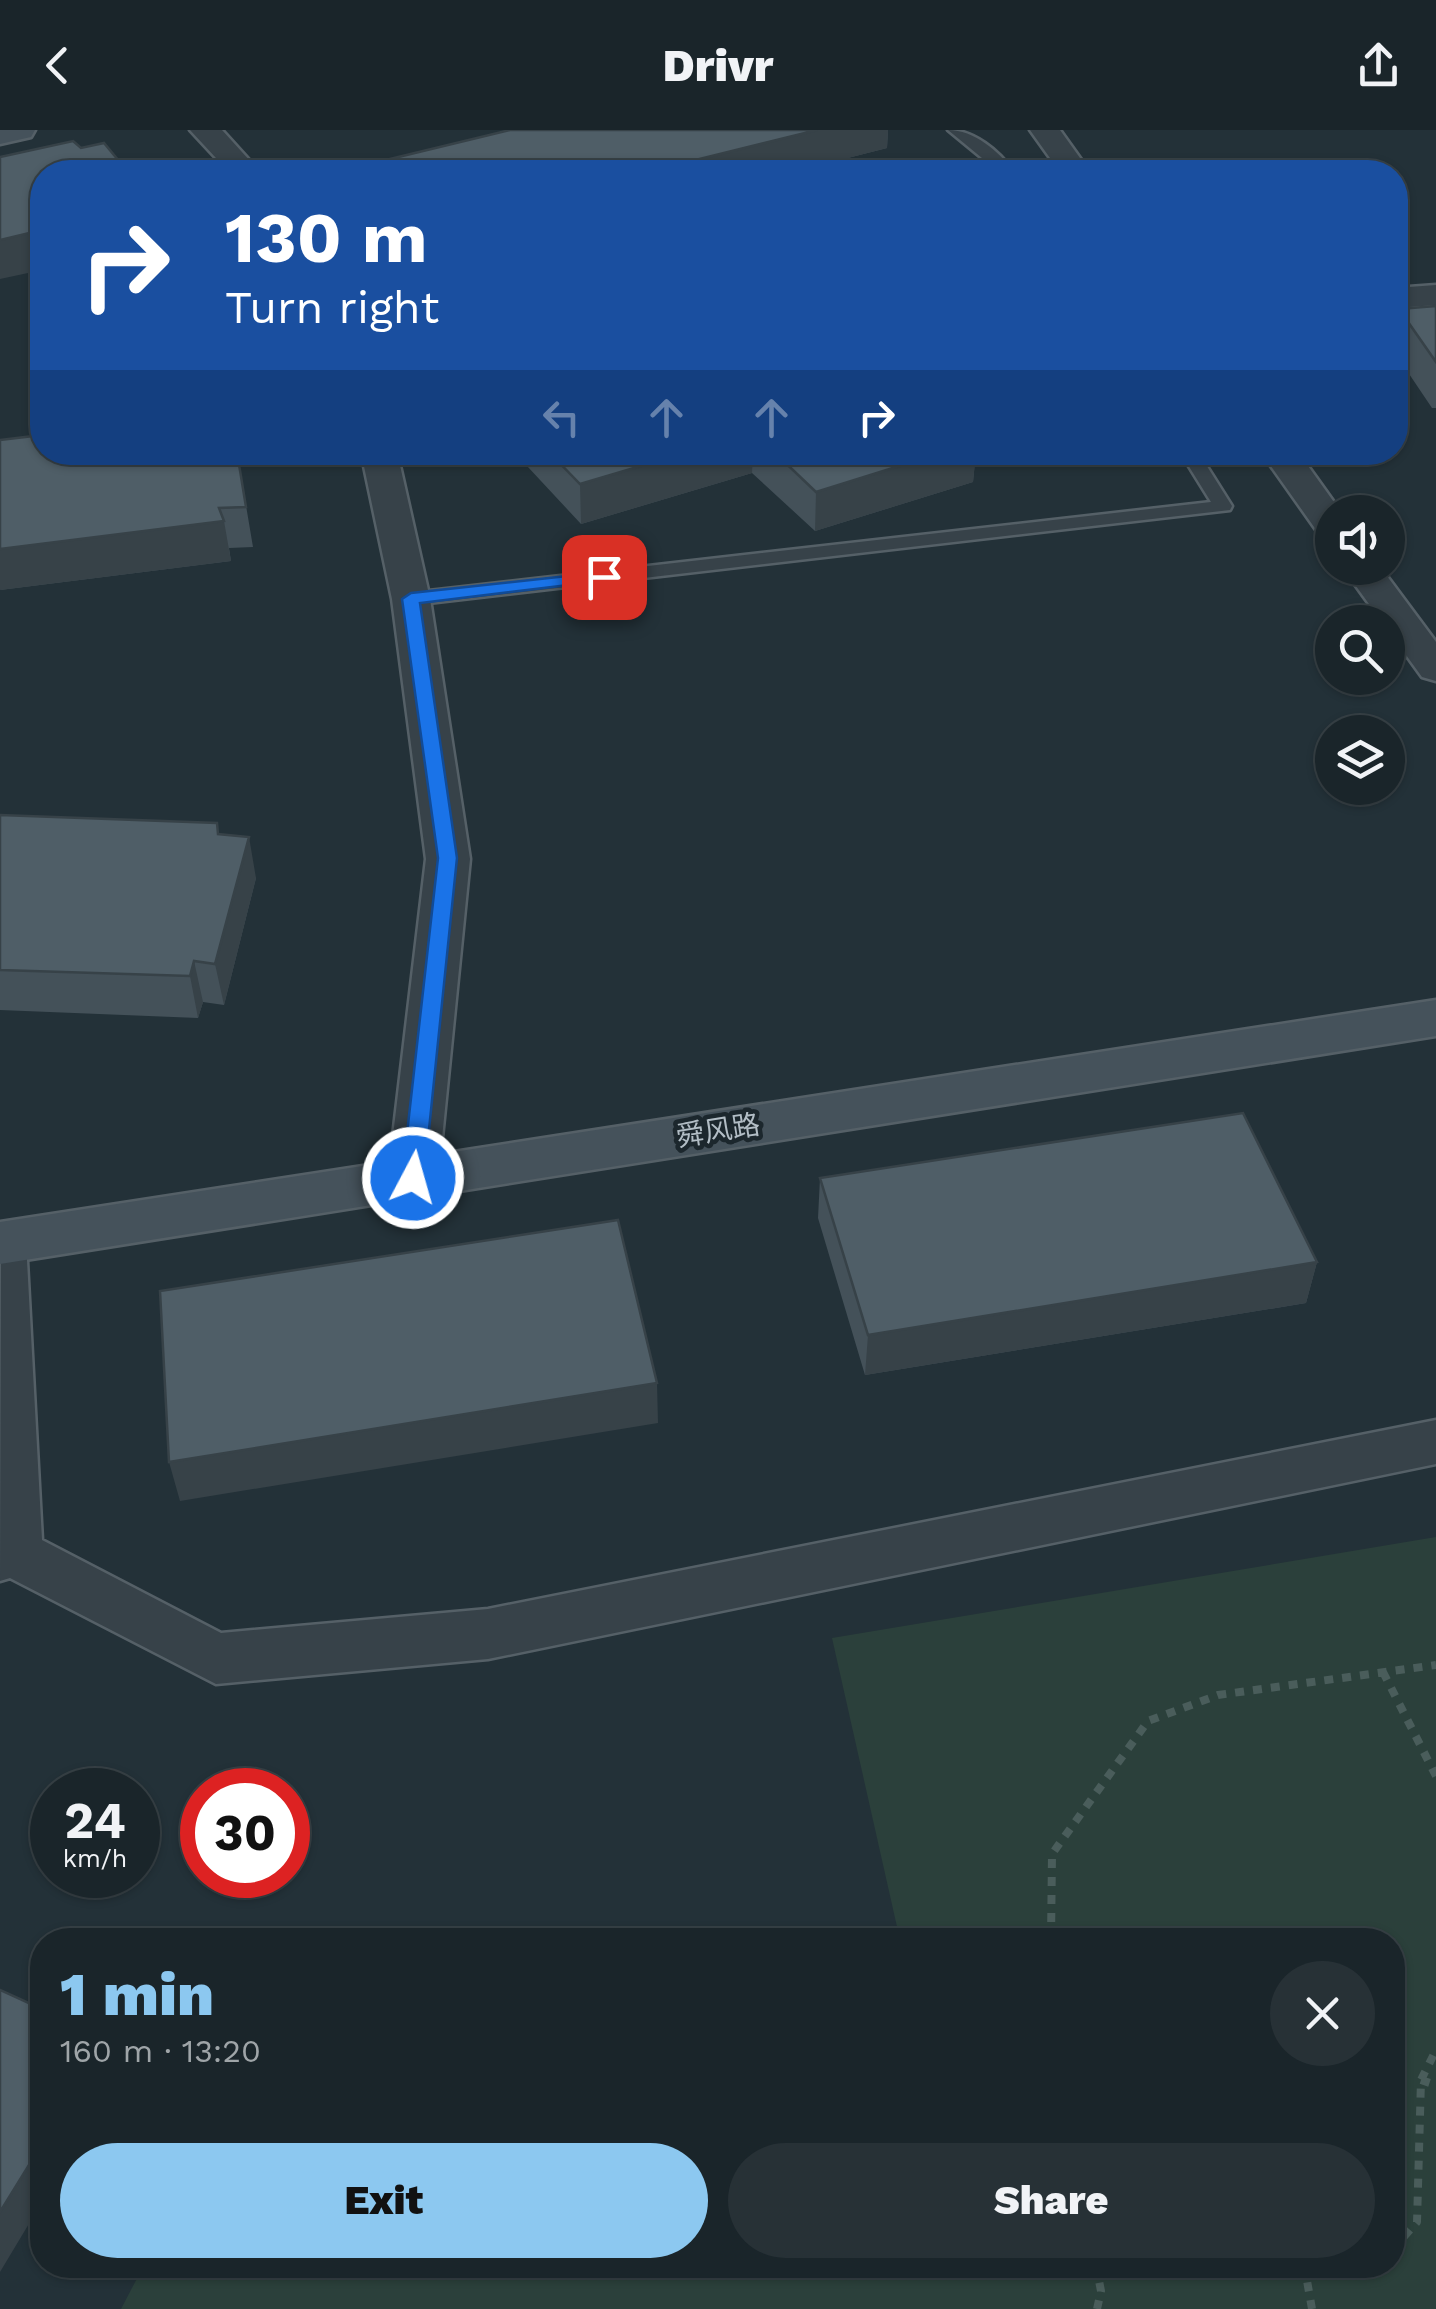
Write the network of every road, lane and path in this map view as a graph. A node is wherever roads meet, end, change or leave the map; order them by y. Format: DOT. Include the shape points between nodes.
graph roads {
  1 [pos="20,130"];
  2 [pos="205,130"];
  3 [pos="955,130"];
  4 [pos="1044,130"];
  5 [pos="0,134"];
  6 [pos="234,160"];
  7 [pos="996,160"];
  8 [pos="1067,160"];
  9 [pos="1436,295"];
  10 [pos="1408,297"];
  11 [pos="382,465"];
  12 [pos="1196,465"];
  13 [pos="1288,465"];
  14 [pos="1315,502"];
  15 [pos="1374,585"];
  16 [pos="411,599"];
  17 [pos="1436,669"];
  18 [pos="1436,1018"];
  19 [pos="413,1178"];
  20 [pos="1,1243"];
  21 [pos="1436,1442"];
  22 [pos="8,1555"];
  23 [pos="1436,1665"];
  24 [pos="1383,1672"];
  25 [pos="1436,1776"];
  26 [pos="1052,1928"];
  27 [pos="1436,2050"];
  28 [pos="1420,2080"];
  29 [pos="1436,2085"];
  30 [pos="1405,2235"];
  31 [pos="1098,2278"];
  32 [pos="1307,2278"];
  33 [pos="1097,2309"];
  34 [pos="1312,2309"];
  1 -- 5 [label="street"];
  2 -- 6 [label="street"];
  3 -- 7 [label="lane"];
  4 -- 8 [label="street"];
  9 -- 10 [label="street"];
  11 -- 16 [label="street"];
  12 -- 16 [label="lane" via="1223,506"];
  13 -- 14 [label="street"];
  15 -- 17 [label="street"];
  16 -- 19 [label="street" via="448,858"];
  18 -- 19 [label="street, 舜风路"];
  19 -- 20 [label="street, 舜风路"];
  20 -- 22 [label="street"];
  21 -- 22 [label="street" via="488,1634 216,1659"];
  23 -- 24 [label="path"];
  24 -- 25 [label="path"];
  24 -- 26 [label="path" via="1218,1695 1148,1721 1052,1854"];
  27 -- 28 [label="path"];
  28 -- 29 [label="path"];
  28 -- 30 [label="path" via="1416,2222"];
  31 -- 33 [label="path"];
  32 -- 34 [label="path"];
}
